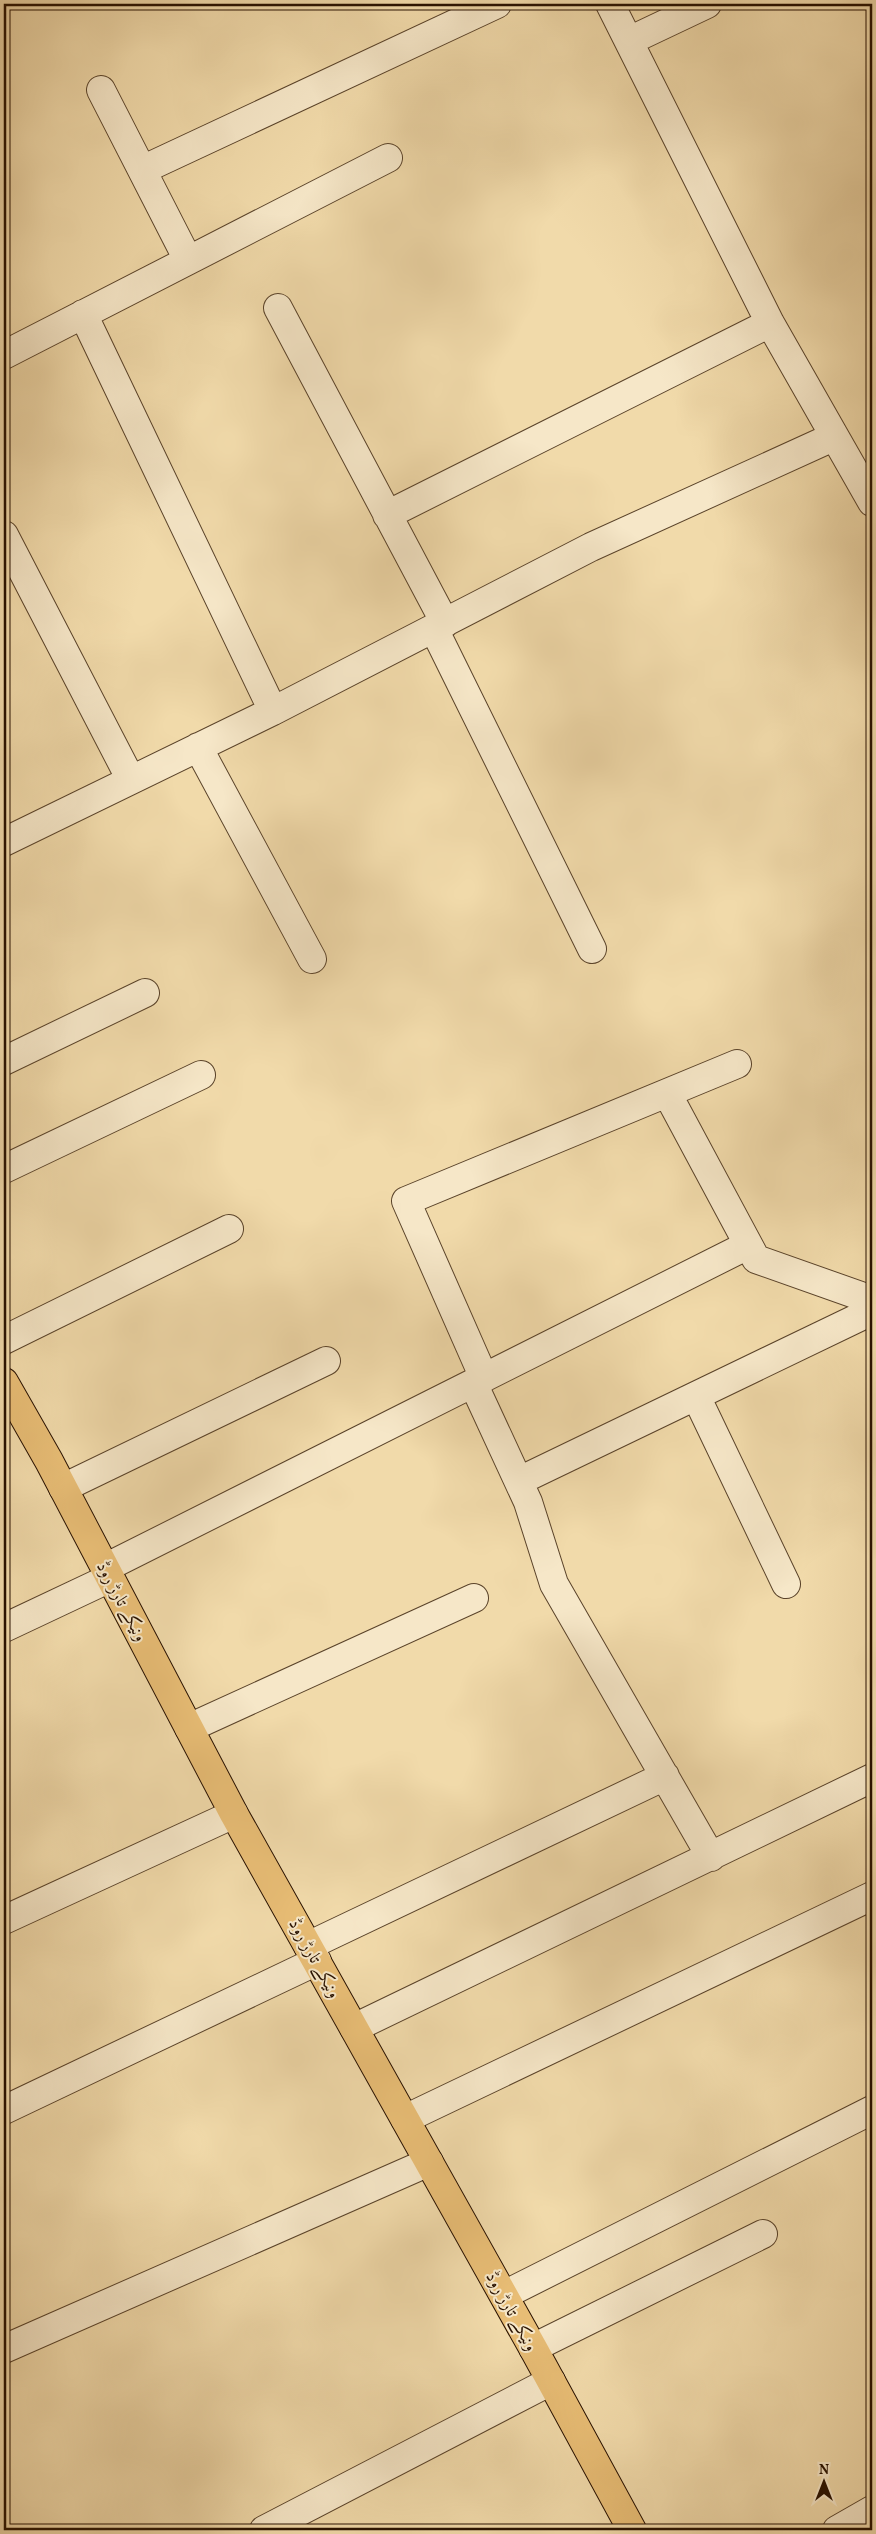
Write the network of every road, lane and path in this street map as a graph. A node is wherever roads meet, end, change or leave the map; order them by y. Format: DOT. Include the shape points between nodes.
graph roads {
  1 [pos="497,4"];
  2 [pos="610,4"];
  3 [pos="707,4"];
  4 [pos="629,41"];
  5 [pos="101,90"];
  6 [pos="388,158"];
  7 [pos="142,170"];
  8 [pos="188,260"];
  9 [pos="278,308"];
  10 [pos="83,314"];
  11 [pos="770,323"];
  12 [pos="4,355"];
  13 [pos="833,437"];
  14 [pos="872,502"];
  15 [pos="387,515"];
  16 [pos="4,535"];
  17 [pos="439,626"];
  18 [pos="273,711"];
  19 [pos="198,747"];
  20 [pos="131,780"];
  21 [pos="4,842"];
  22 [pos="592,949"];
  23 [pos="312,959"];
  24 [pos="145,993"];
  25 [pos="4,1061"];
  26 [pos="737,1064"];
  27 [pos="201,1075"];
  28 [pos="667,1093"];
  29 [pos="4,1169"];
  30 [pos="229,1229"];
  31 [pos="748,1245"];
  32 [pos="872,1300"];
  33 [pos="872,1311"];
  34 [pos="4,1340"];
  35 [pos="326,1361"];
  36 [pos="478,1380"];
  37 [pos="4,1382"];
  38 [pos="696,1396"];
  39 [pos="519,1481"];
  40 [pos="63,1488"];
  41 [pos="107,1573"];
  42 [pos="786,1584"];
  43 [pos="474,1598"];
  44 [pos="4,1628"];
  45 [pos="189,1728"];
  46 [pos="665,1776"];
  47 [pos="872,1778"];
  48 [pos="234,1814"];
  49 [pos="711,1857"];
  50 [pos="872,1896"];
  51 [pos="4,1920"];
  52 [pos="313,1953"];
  53 [pos="354,2028"];
  54 [pos="4,2110"];
  55 [pos="872,2110"];
  56 [pos="405,2119"];
  57 [pos="429,2162"];
  58 [pos="763,2234"];
  59 [pos="504,2295"];
  60 [pos="533,2348"];
  61 [pos="4,2349"];
  62 [pos="551,2381"];
  63 [pos="872,2510"];
  64 [pos="264,2530"];
  65 [pos="632,2530"];
  66 [pos="837,2530"];
  1 -- 7 [label="street"];
  2 -- 4 [label="street"];
  3 -- 4 [label="street"];
  4 -- 11 [label="street"];
  5 -- 7 [label="street"];
  6 -- 8 [label="street"];
  7 -- 8 [label="street"];
  8 -- 10 [label="street"];
  9 -- 15 [label="street"];
  10 -- 12 [label="street"];
  10 -- 18 [label="street"];
  11 -- 13 [label="street"];
  11 -- 15 [label="street"];
  13 -- 14 [label="street"];
  13 -- 17 [label="street" via="592,547"];
  15 -- 17 [label="street"];
  16 -- 20 [label="street"];
  17 -- 18 [label="street"];
  17 -- 22 [label="street"];
  18 -- 19 [label="street"];
  19 -- 20 [label="street"];
  19 -- 23 [label="street"];
  20 -- 21 [label="street"];
  24 -- 25 [label="street"];
  26 -- 28 [label="street"];
  27 -- 29 [label="street"];
  28 -- 31 [label="street"];
  28 -- 36 [label="street" via="406,1201"];
  30 -- 34 [label="street"];
  31 -- 32 [label="street" via="756,1259"];
  31 -- 36 [label="street"];
  33 -- 38 [label="street"];
  35 -- 40 [label="street"];
  36 -- 39 [label="street"];
  36 -- 41 [label="street"];
  37 -- 40 [label="main road, ونیکے تارڑ روڈ"];
  38 -- 39 [label="street"];
  38 -- 42 [label="street"];
  39 -- 46 [label="street" via="554,1584"];
  40 -- 41 [label="main road, ونیکے تارڑ روڈ"];
  41 -- 44 [label="street"];
  41 -- 45 [label="main road, ونیکے تارڑ روڈ"];
  43 -- 45 [label="street"];
  45 -- 48 [label="main road, ونیکے تارڑ روڈ"];
  46 -- 49 [label="street"];
  46 -- 52 [label="street"];
  47 -- 49 [label="street"];
  48 -- 51 [label="street"];
  48 -- 52 [label="main road, ونیکے تارڑ روڈ"];
  49 -- 53 [label="street"];
  50 -- 56 [label="street"];
  52 -- 53 [label="main road, ونیکے تارڑ روڈ"];
  52 -- 54 [label="street"];
  53 -- 56 [label="main road, ونیکے تارڑ روڈ"];
  55 -- 59 [label="street"];
  56 -- 57 [label="main road, ونیکے تارڑ روڈ"];
  57 -- 59 [label="main road, ونیکے تارڑ روڈ"];
  57 -- 61 [label="street"];
  58 -- 60 [label="street"];
  59 -- 60 [label="main road, ونیکے تارڑ روڈ"];
  60 -- 62 [label="main road, ونیکے تارڑ روڈ"];
  62 -- 64 [label="street"];
  62 -- 65 [label="main road, ونیکے تارڑ روڈ"];
  63 -- 66 [label="street"];
}
